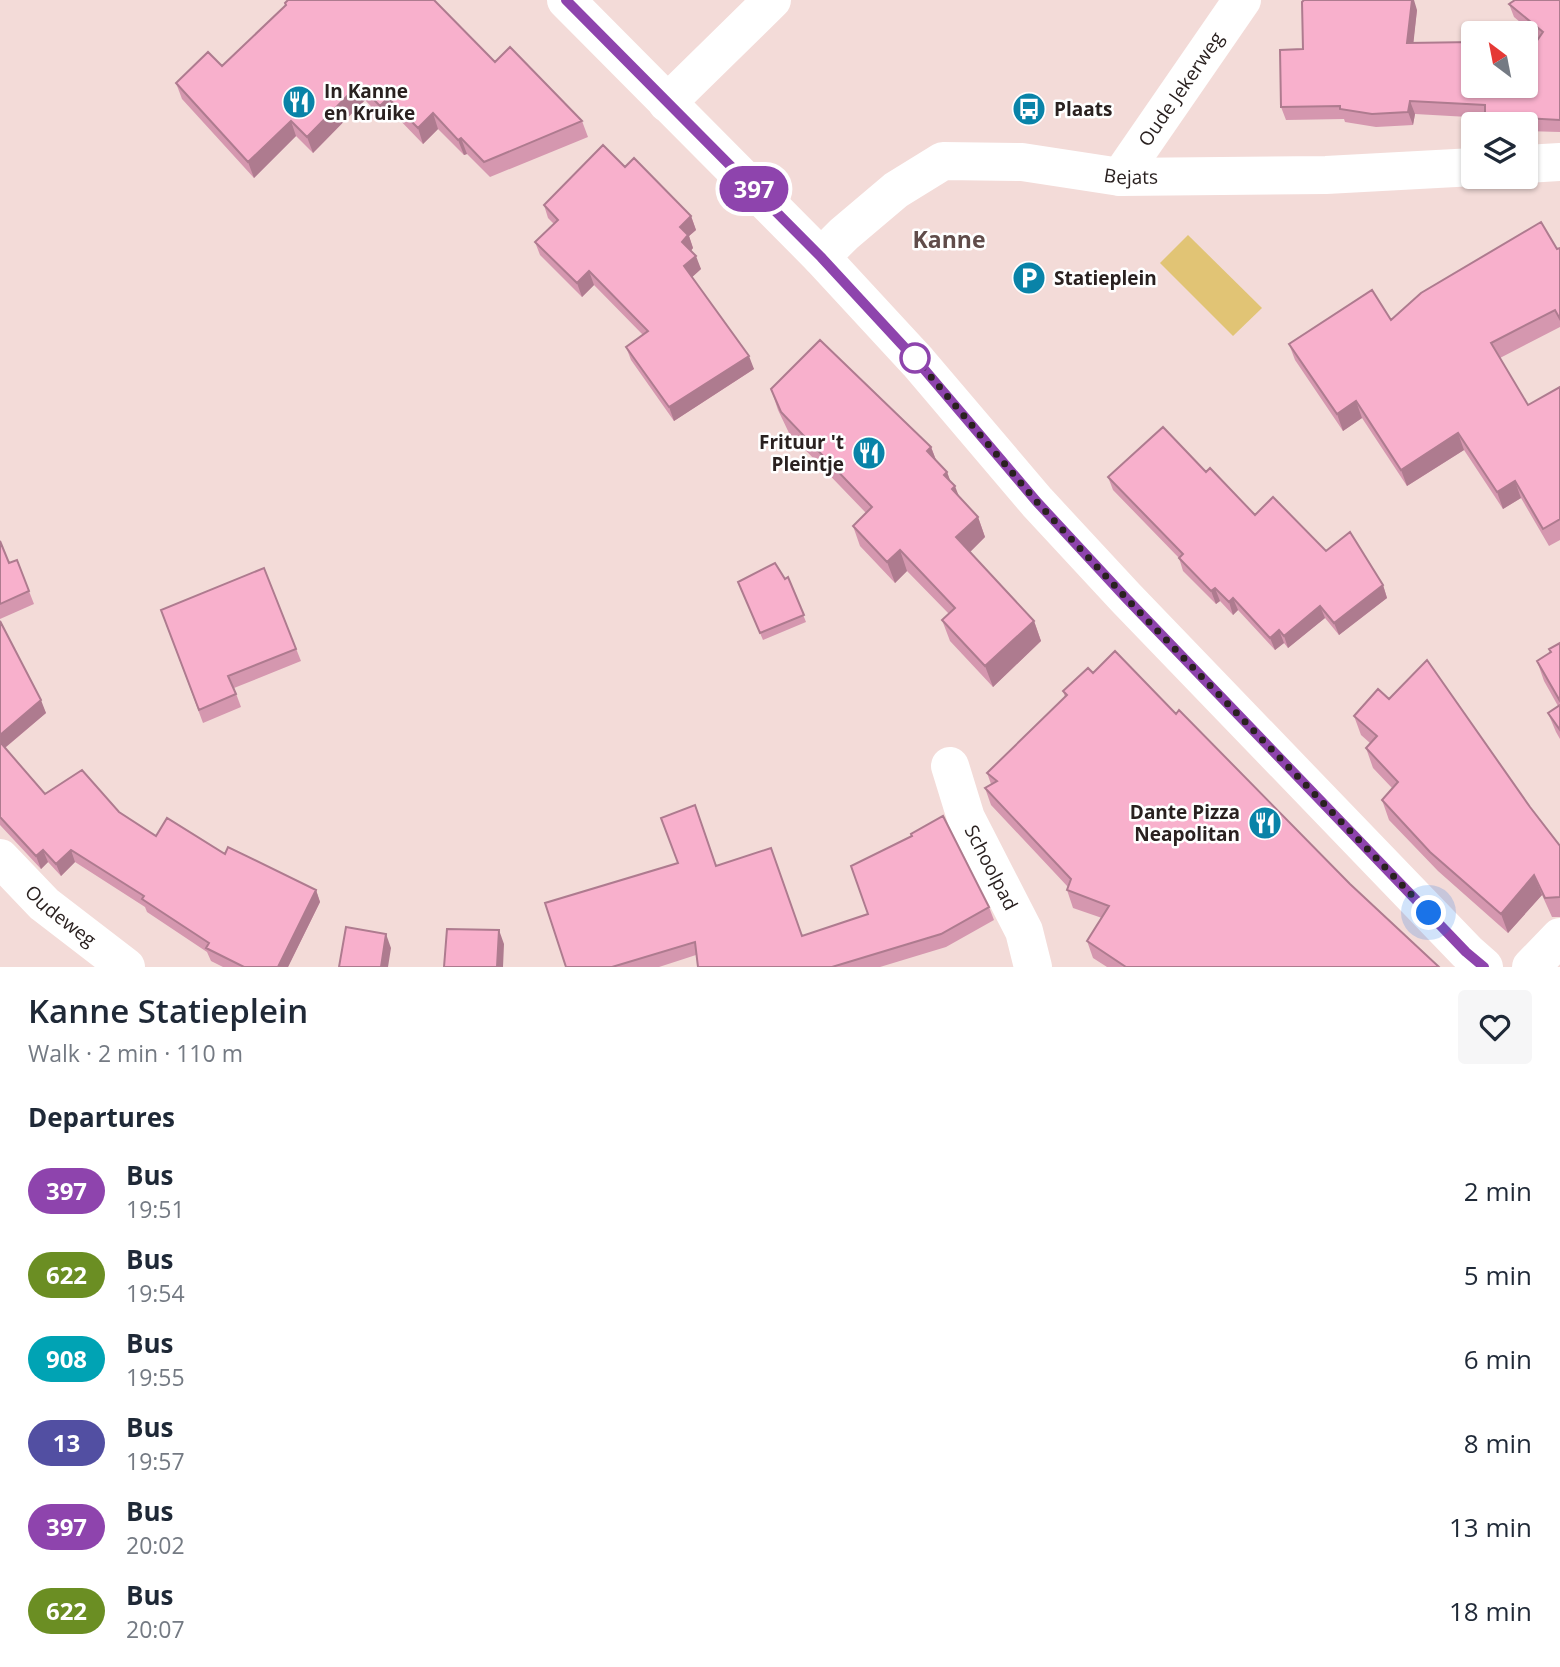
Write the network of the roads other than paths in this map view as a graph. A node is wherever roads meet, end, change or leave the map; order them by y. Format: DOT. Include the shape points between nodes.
graph roads {
  1 [pos="566,0"];
  2 [pos="772,0"];
  3 [pos="1242,0"];
  4 [pos="667,103"];
  5 [pos="1560,162"];
  6 [pos="1538,163"];
  7 [pos="1461,168"];
  8 [pos="1120,177"];
  9 [pos="821,257"];
  10 [pos="950,766"];
  11 [pos="0,858"];
  12 [pos="1560,937"];
  13 [pos="125,967"];
  14 [pos="1032,967"];
  15 [pos="1484,967"];
  16 [pos="1531,967"];
  1 -- 4 [label="street"];
  2 -- 4 [label="street"];
  3 -- 8 [label="street, Oude Jekerweg"];
  4 -- 9 [label="street"];
  5 -- 6 [label="street"];
  7 -- 8 [label="street, Bejats" via="1326,175"];
  8 -- 9 [label="street, Bejats" via="1022,162 943,161 896,190"];
  9 -- 15 [label="street" via="1126,598"];
  10 -- 14 [label="street, Schoolpad" via="966,818 1024,931"];
  11 -- 13 [label="street, Oudeweg" via="44,904"];
  12 -- 16 [label="street"];
}
